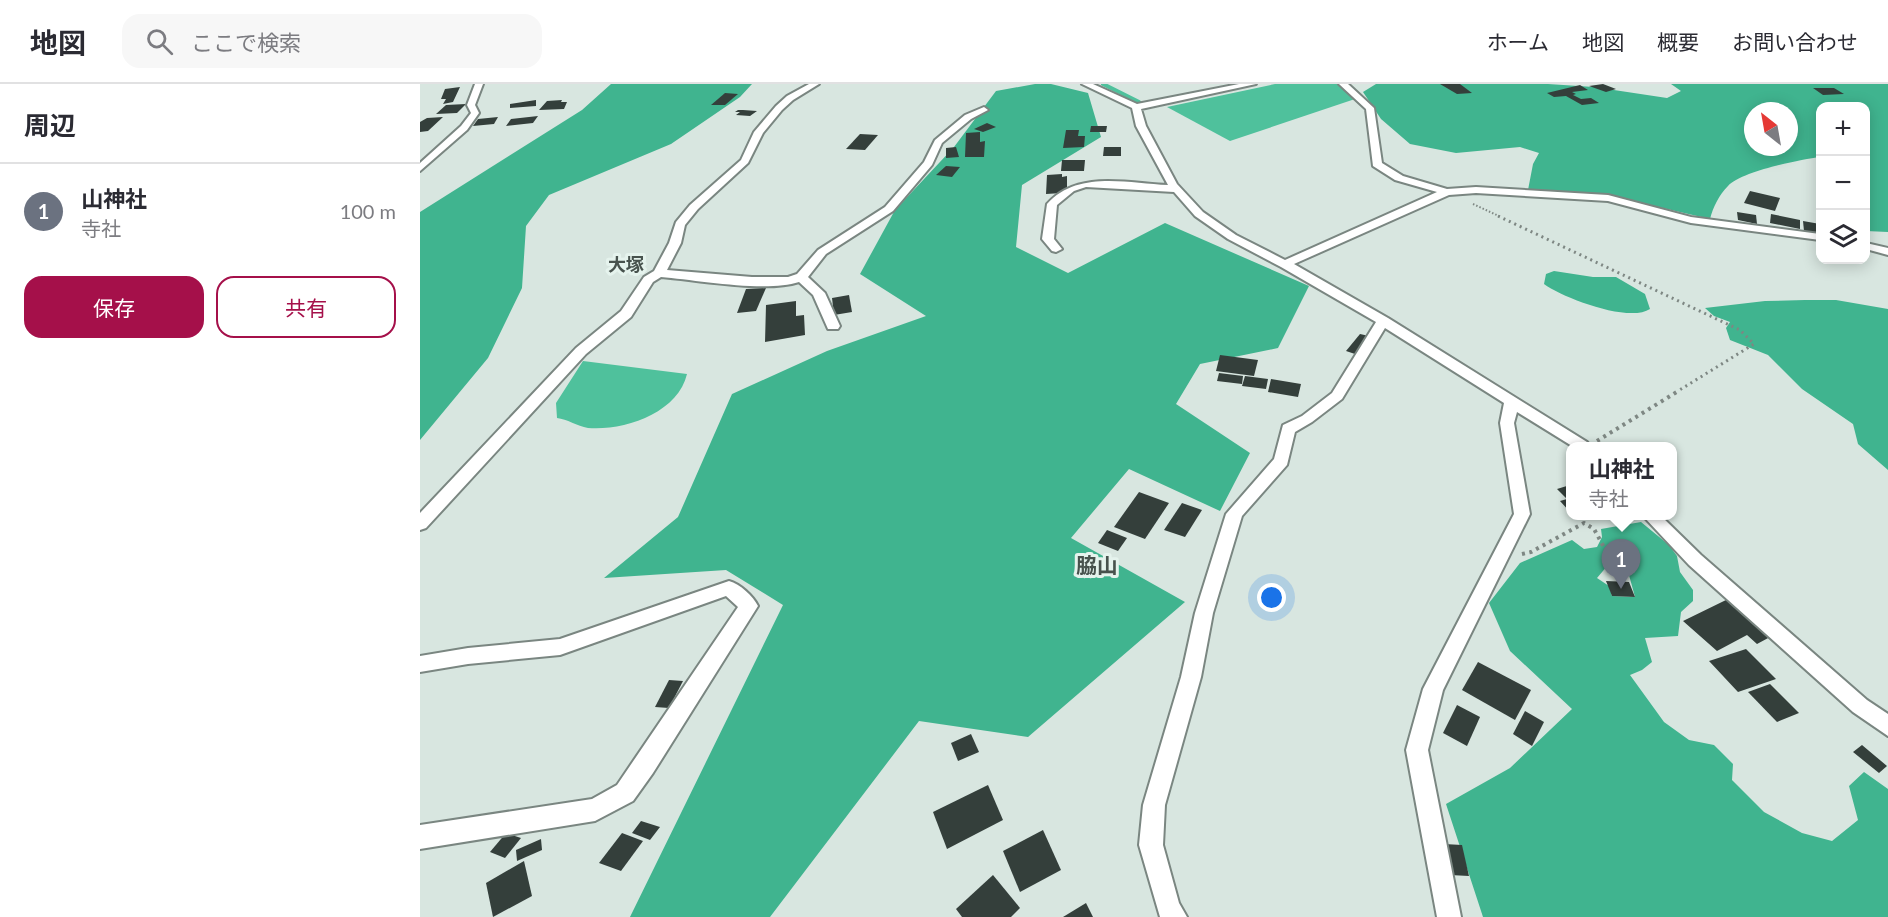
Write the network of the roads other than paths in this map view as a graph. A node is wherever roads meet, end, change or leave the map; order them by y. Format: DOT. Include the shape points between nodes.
graph roads {
  1 [pos="479,84"];
  2 [pos="815,84"];
  3 [pos="1086,84"];
  4 [pos="1252,84"];
  5 [pos="1343,84"];
  6 [pos="1136,107"];
  7 [pos="984,110"];
  8 [pos="420,168"];
  9 [pos="1177,189"];
  10 [pos="1447,192"];
  11 [pos="1816,236"];
  12 [pos="1870,247"];
  13 [pos="1056,249"];
  14 [pos="1888,252"];
  15 [pos="1285,264"];
  16 [pos="659,273"];
  17 [pos="801,277"];
  18 [pos="1383,321"];
  19 [pos="833,326"];
  20 [pos="1511,403"];
  21 [pos="1574,442"];
  22 [pos="1655,520"];
  23 [pos="420,524"];
  24 [pos="420,664"];
  25 [pos="1888,726"];
  26 [pos="420,837"];
  27 [pos="1174,917"];
  28 [pos="1449,917"];
  1 -- 8 [label="street" via="471,105 475,113"];
  2 -- 16 [label="street" via="779,108 759,132 745,161 694,207 680,224"];
  3 -- 6 [label="street"];
  4 -- 6 [label="street"];
  5 -- 10 [label="street" via="1370,108 1377,164 1399,178"];
  6 -- 9 [label="street" via="1141,126"];
  7 -- 17 [label="street" via="968,117 938,142 929,163 889,209 822,252"];
  9 -- 13 [label="street" via="1085,184 1070,189 1052,204 1048,239"];
  9 -- 15 [label="street" via="1199,214 1232,237"];
  10 -- 11 [label="street" via="1476,190 1608,198 1691,220"];
  10 -- 15 [label="street"];
  12 -- 14 [label="street"];
  15 -- 18 [label="street"];
  16 -- 17 [label="street" via="761,281"];
  16 -- 23 [label="street" via="648,280 626,314 581,351"];
  17 -- 19 [label="street" via="819,293"];
  18 -- 20 [label="street"];
  18 -- 27 [label="street" via="1337,396 1307,420 1288,429 1281,461 1234,514 1154,805 1150,844"];
  20 -- 21 [label="street"];
  20 -- 28 [label="street" via="1507,423 1522,514 1433,689 1418,750"];
  22 -- 25 [label="street" via="1860,706"];
  24 -- 26 [label="street" via="560,647 729,588 749,606 625,793 595,810"];
}
